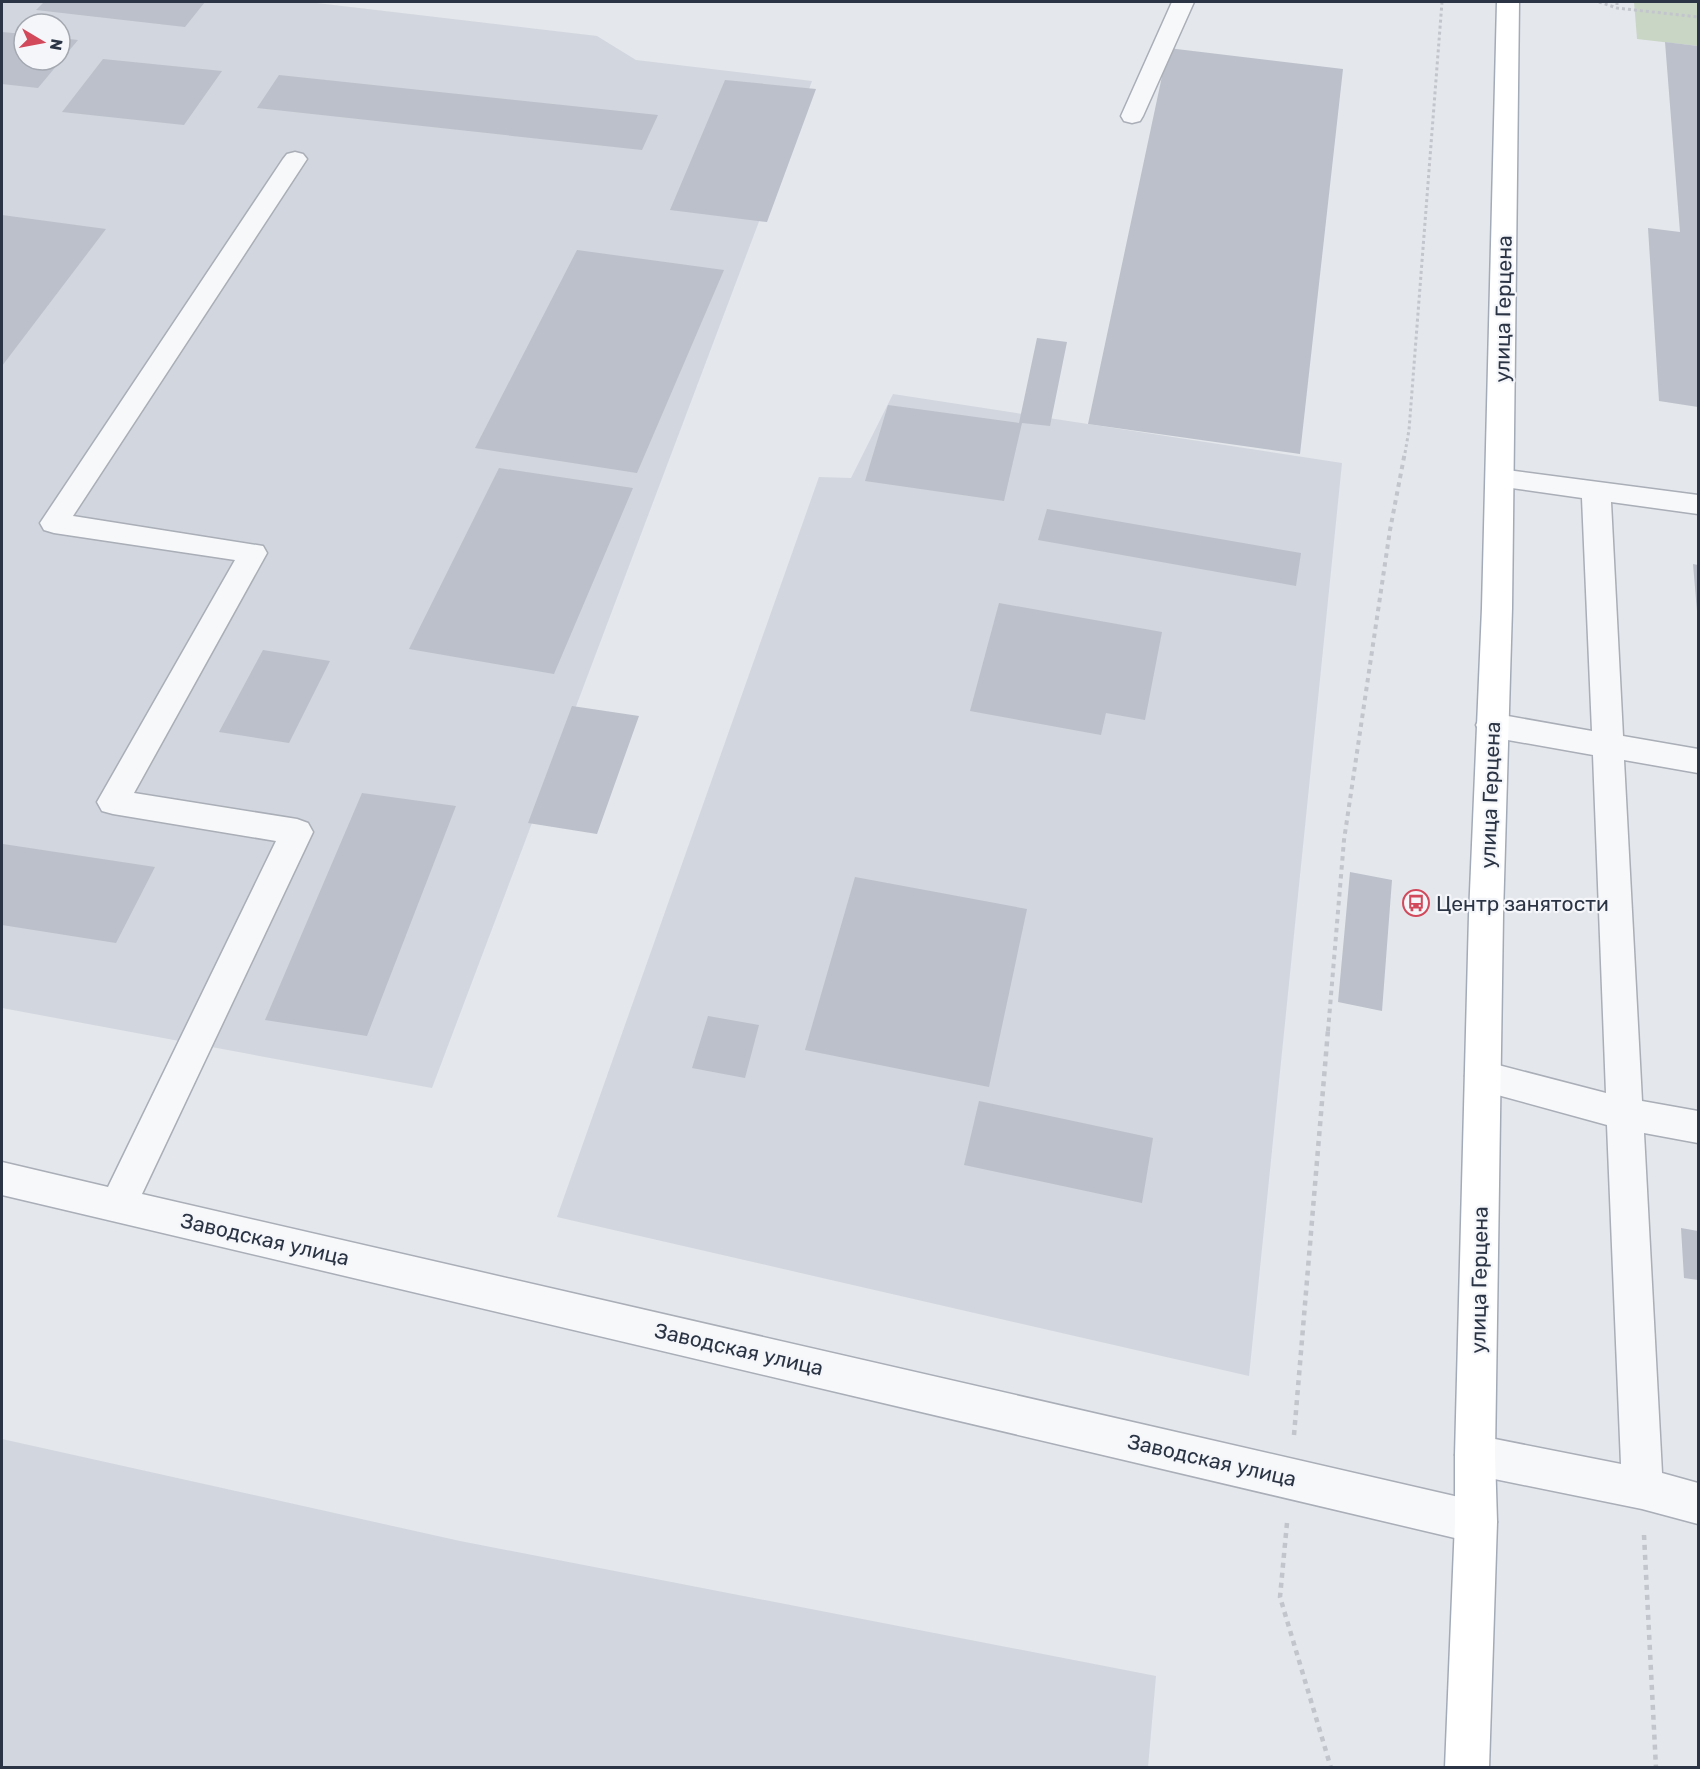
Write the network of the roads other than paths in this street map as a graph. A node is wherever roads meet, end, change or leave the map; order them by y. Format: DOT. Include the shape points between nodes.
graph roads {
  1 [pos="1183,2"];
  2 [pos="1508,2"];
  3 [pos="1132,116"];
  4 [pos="295,159"];
  5 [pos="1500,478"];
  6 [pos="1596,490"];
  7 [pos="1698,504"];
  8 [pos="1491,725"];
  9 [pos="1608,745"];
  10 [pos="1698,761"];
  11 [pos="1483,1076"];
  12 [pos="1623,1113"];
  13 [pos="1698,1127"];
  14 [pos="2,1179"];
  15 [pos="118,1205"];
  16 [pos="1475,1455"];
  17 [pos="1642,1489"];
  18 [pos="1698,1503"];
  19 [pos="1476,1522"];
  20 [pos="1467,1767"];
  1 -- 3 [label="street"];
  2 -- 5 [label="main road, улица Герцена"];
  4 -- 15 [label="street" via="54,523 252,553 113,802 297,832"];
  5 -- 6 [label="street"];
  5 -- 8 [label="main road, улица Герцена"];
  6 -- 7 [label="street"];
  6 -- 9 [label="street"];
  8 -- 9 [label="street"];
  8 -- 11 [label="main road, улица Герцена"];
  9 -- 10 [label="street"];
  9 -- 12 [label="street"];
  11 -- 12 [label="street"];
  11 -- 16 [label="main road, улица Герцена"];
  12 -- 13 [label="street"];
  12 -- 17 [label="street"];
  14 -- 15 [label="street, Заводская улица"];
  15 -- 19 [label="street, Заводская улица"];
  16 -- 17 [label="street"];
  16 -- 19 [label="main road, улица Герцена"];
  17 -- 18 [label="street"];
  19 -- 20 [label="main road, улица Герцена"];
}
